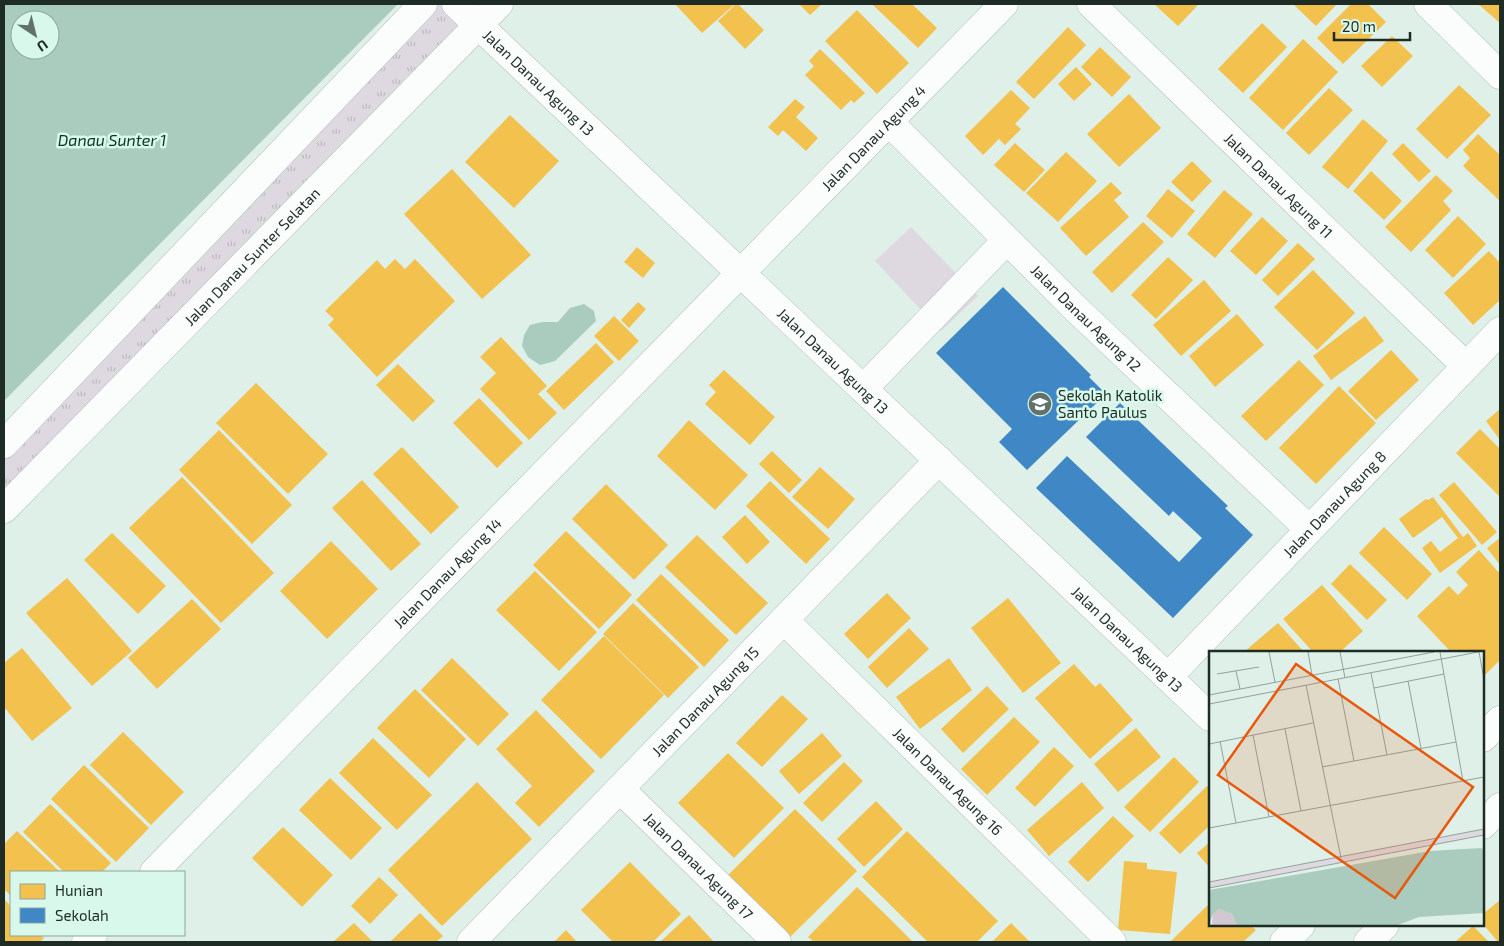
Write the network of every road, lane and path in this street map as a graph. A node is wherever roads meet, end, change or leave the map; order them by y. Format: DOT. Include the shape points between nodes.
graph roads {
  1 [pos="423,4"];
  2 [pos="456,4"];
  3 [pos="499,4"];
  4 [pos="1004,4"];
  5 [pos="1092,4"];
  6 [pos="1428,4"];
  7 [pos="478,26"];
  8 [pos="1500,74"];
  9 [pos="888,122"];
  10 [pos="1007,240"];
  11 [pos="741,273"];
  12 [pos="1500,331"];
  13 [pos="1466,366"];
  14 [pos="863,388"];
  15 [pos="4,444"];
  16 [pos="939,460"];
  17 [pos="4,509"];
  18 [pos="1309,529"];
  19 [pos="784,620"];
  20 [pos="1168,677"];
  21 [pos="1209,716"];
  22 [pos="1500,720"];
  23 [pos="1484,737"];
  24 [pos="620,789"];
  25 [pos="1500,807"];
  26 [pos="1484,824"];
  27 [pos="155,871"];
  28 [pos="1300,926"];
  29 [pos="1385,926"];
  30 [pos="471,942"];
  31 [pos="777,942"];
  32 [pos="1112,942"];
  33 [pos="1284,942"];
  34 [pos="1368,942"];
  1 -- 15 [label="street"];
  2 -- 7 [label="street, Jalan Danau Agung 13"];
  3 -- 7 [label="street, Jalan Danau Sunter Selatan"];
  4 -- 9 [label="street, Jalan Danau Agung 4"];
  5 -- 13 [label="street, Jalan Danau Agung 11"];
  6 -- 8 [label="street"];
  7 -- 11 [label="street, Jalan Danau Agung 13"];
  7 -- 17 [label="street, Jalan Danau Sunter Selatan"];
  9 -- 10 [label="street, Jalan Danau Agung 12"];
  9 -- 11 [label="street, Jalan Danau Agung 4"];
  10 -- 14 [label="street"];
  10 -- 18 [label="street, Jalan Danau Agung 12"];
  11 -- 14 [label="street, Jalan Danau Agung 13"];
  11 -- 27 [label="street, Jalan Danau Agung 14"];
  12 -- 13 [label="street, Jalan Danau Agung 8"];
  13 -- 18 [label="street, Jalan Danau Agung 8"];
  14 -- 16 [label="street, Jalan Danau Agung 13"];
  16 -- 19 [label="street, Jalan Danau Agung 15"];
  16 -- 20 [label="street, Jalan Danau Agung 13"];
  18 -- 20 [label="street, Jalan Danau Agung 8"];
  19 -- 24 [label="street, Jalan Danau Agung 15"];
  19 -- 32 [label="street, Jalan Danau Agung 16"];
  20 -- 21 [label="street, Jalan Danau Agung 13"];
  22 -- 23 [label="street"];
  24 -- 30 [label="street, Jalan Danau Agung 15"];
  24 -- 31 [label="street, Jalan Danau Agung 17"];
  25 -- 26 [label="street"];
  28 -- 33 [label="street"];
  29 -- 34 [label="street"];
}
